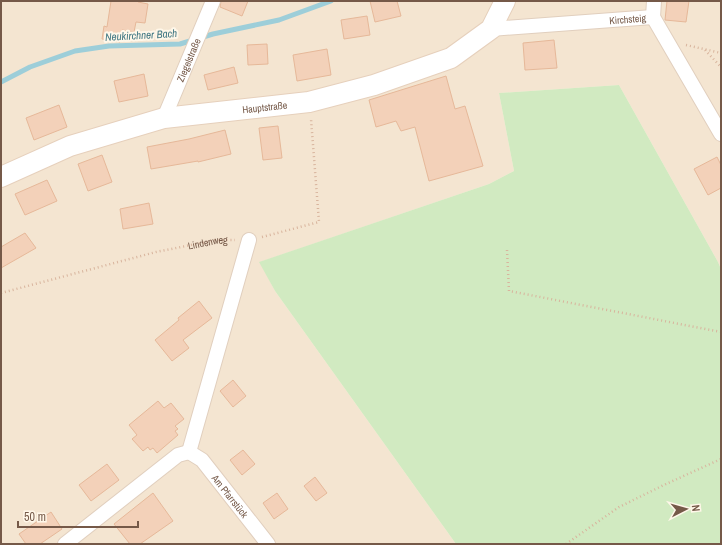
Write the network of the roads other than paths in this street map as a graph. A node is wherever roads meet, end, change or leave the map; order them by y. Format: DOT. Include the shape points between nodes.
graph roads {
  1 [pos="213,1"];
  2 [pos="505,1"];
  3 [pos="654,1"];
  4 [pos="653,17"];
  5 [pos="491,30"];
  6 [pos="164,118"];
  7 [pos="721,134"];
  8 [pos="1,177"];
  9 [pos="249,240"];
  10 [pos="189,452"];
  11 [pos="65,544"];
  12 [pos="268,544"];
  1 -- 6 [label="street, Ziegelstraße"];
  2 -- 5 [label="main road, Hauptstraße"];
  3 -- 4 [label="street"];
  4 -- 5 [label="street, Kirchsteig"];
  4 -- 7 [label="street, Kirchsteig"];
  5 -- 6 [label="main road, Hauptstraße" via="451,58 374,85 309,102"];
  6 -- 8 [label="main road, Hauptstraße" via="70,146"];
  9 -- 10 [label="street"];
  10 -- 11 [label="street" via="178,455"];
  10 -- 12 [label="street, Am Pfarrstück" via="202,460"];
}
